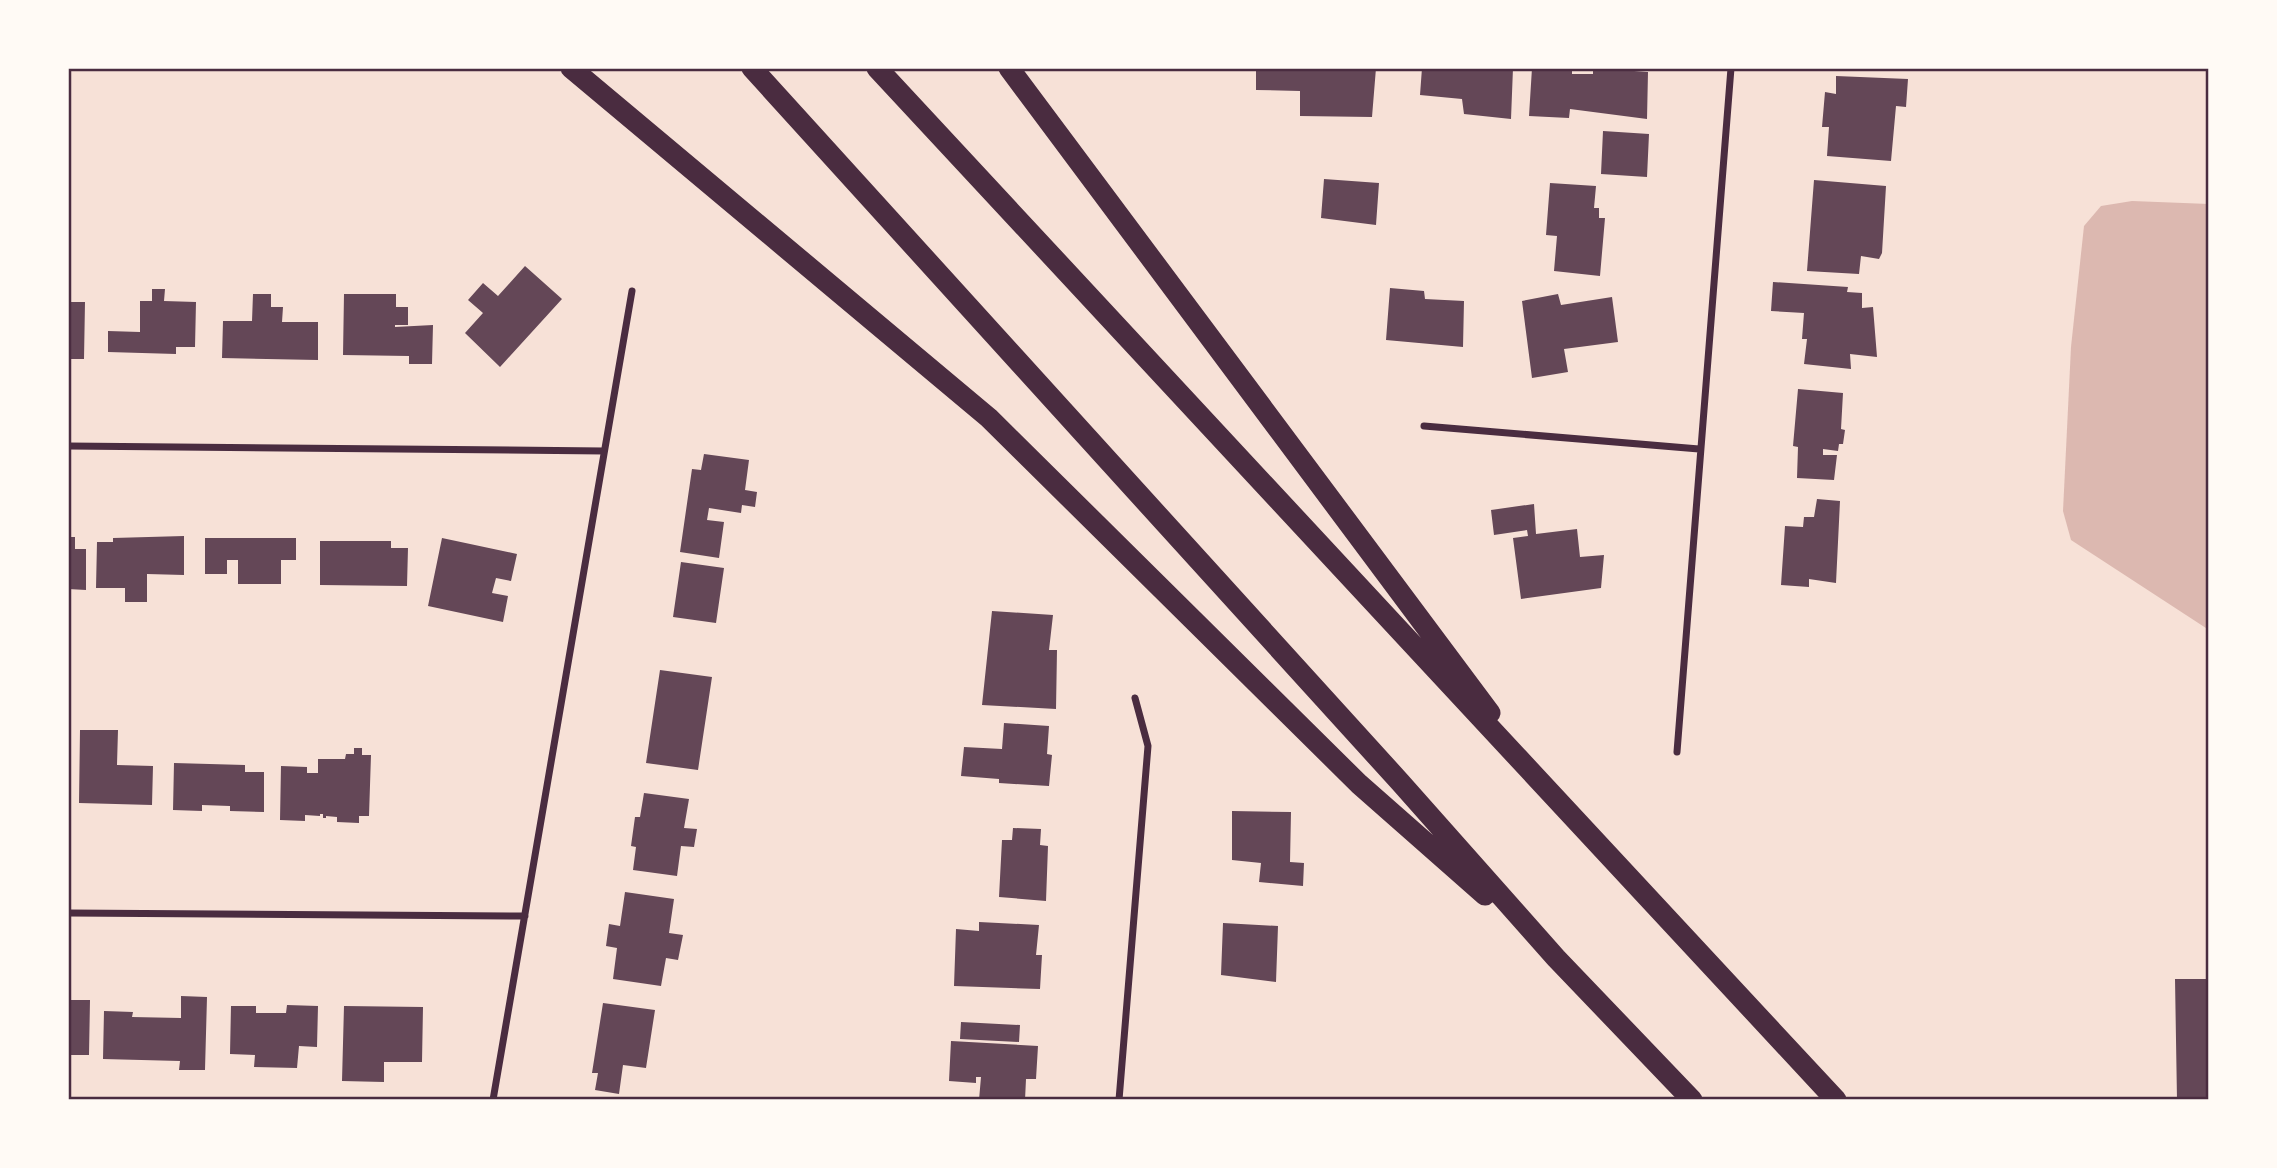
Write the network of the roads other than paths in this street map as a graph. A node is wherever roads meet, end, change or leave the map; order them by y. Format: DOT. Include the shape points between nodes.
graph roads {
  1 [pos="571,68"];
  2 [pos="752,68"];
  3 [pos="877,68"];
  4 [pos="1009,68"];
  5 [pos="1731,68"];
  6 [pos="632,291"];
  7 [pos="1424,426"];
  8 [pos="68,446"];
  9 [pos="1699,449"];
  10 [pos="604,451"];
  11 [pos="1135,698"];
  12 [pos="1677,752"];
  13 [pos="1557,801"];
  14 [pos="68,913"];
  15 [pos="525,916"];
  16 [pos="1556,958"];
  17 [pos="493,1100"];
  18 [pos="1119,1100"];
  19 [pos="1692,1100"];
  20 [pos="1836,1100"];
  1 -- 16 [label="highway" via="989,418 1359,785"];
  2 -- 16 [label="highway"];
  3 -- 13 [label="highway"];
  4 -- 13 [label="highway"];
  5 -- 9 [label="street"];
  6 -- 10 [label="street"];
  7 -- 9 [label="street"];
  8 -- 10 [label="street"];
  9 -- 12 [label="street"];
  10 -- 15 [label="street"];
  11 -- 18 [label="street" via="1149,746"];
  13 -- 20 [label="highway"];
  14 -- 15 [label="street"];
  15 -- 17 [label="street"];
  16 -- 19 [label="highway"];
}
